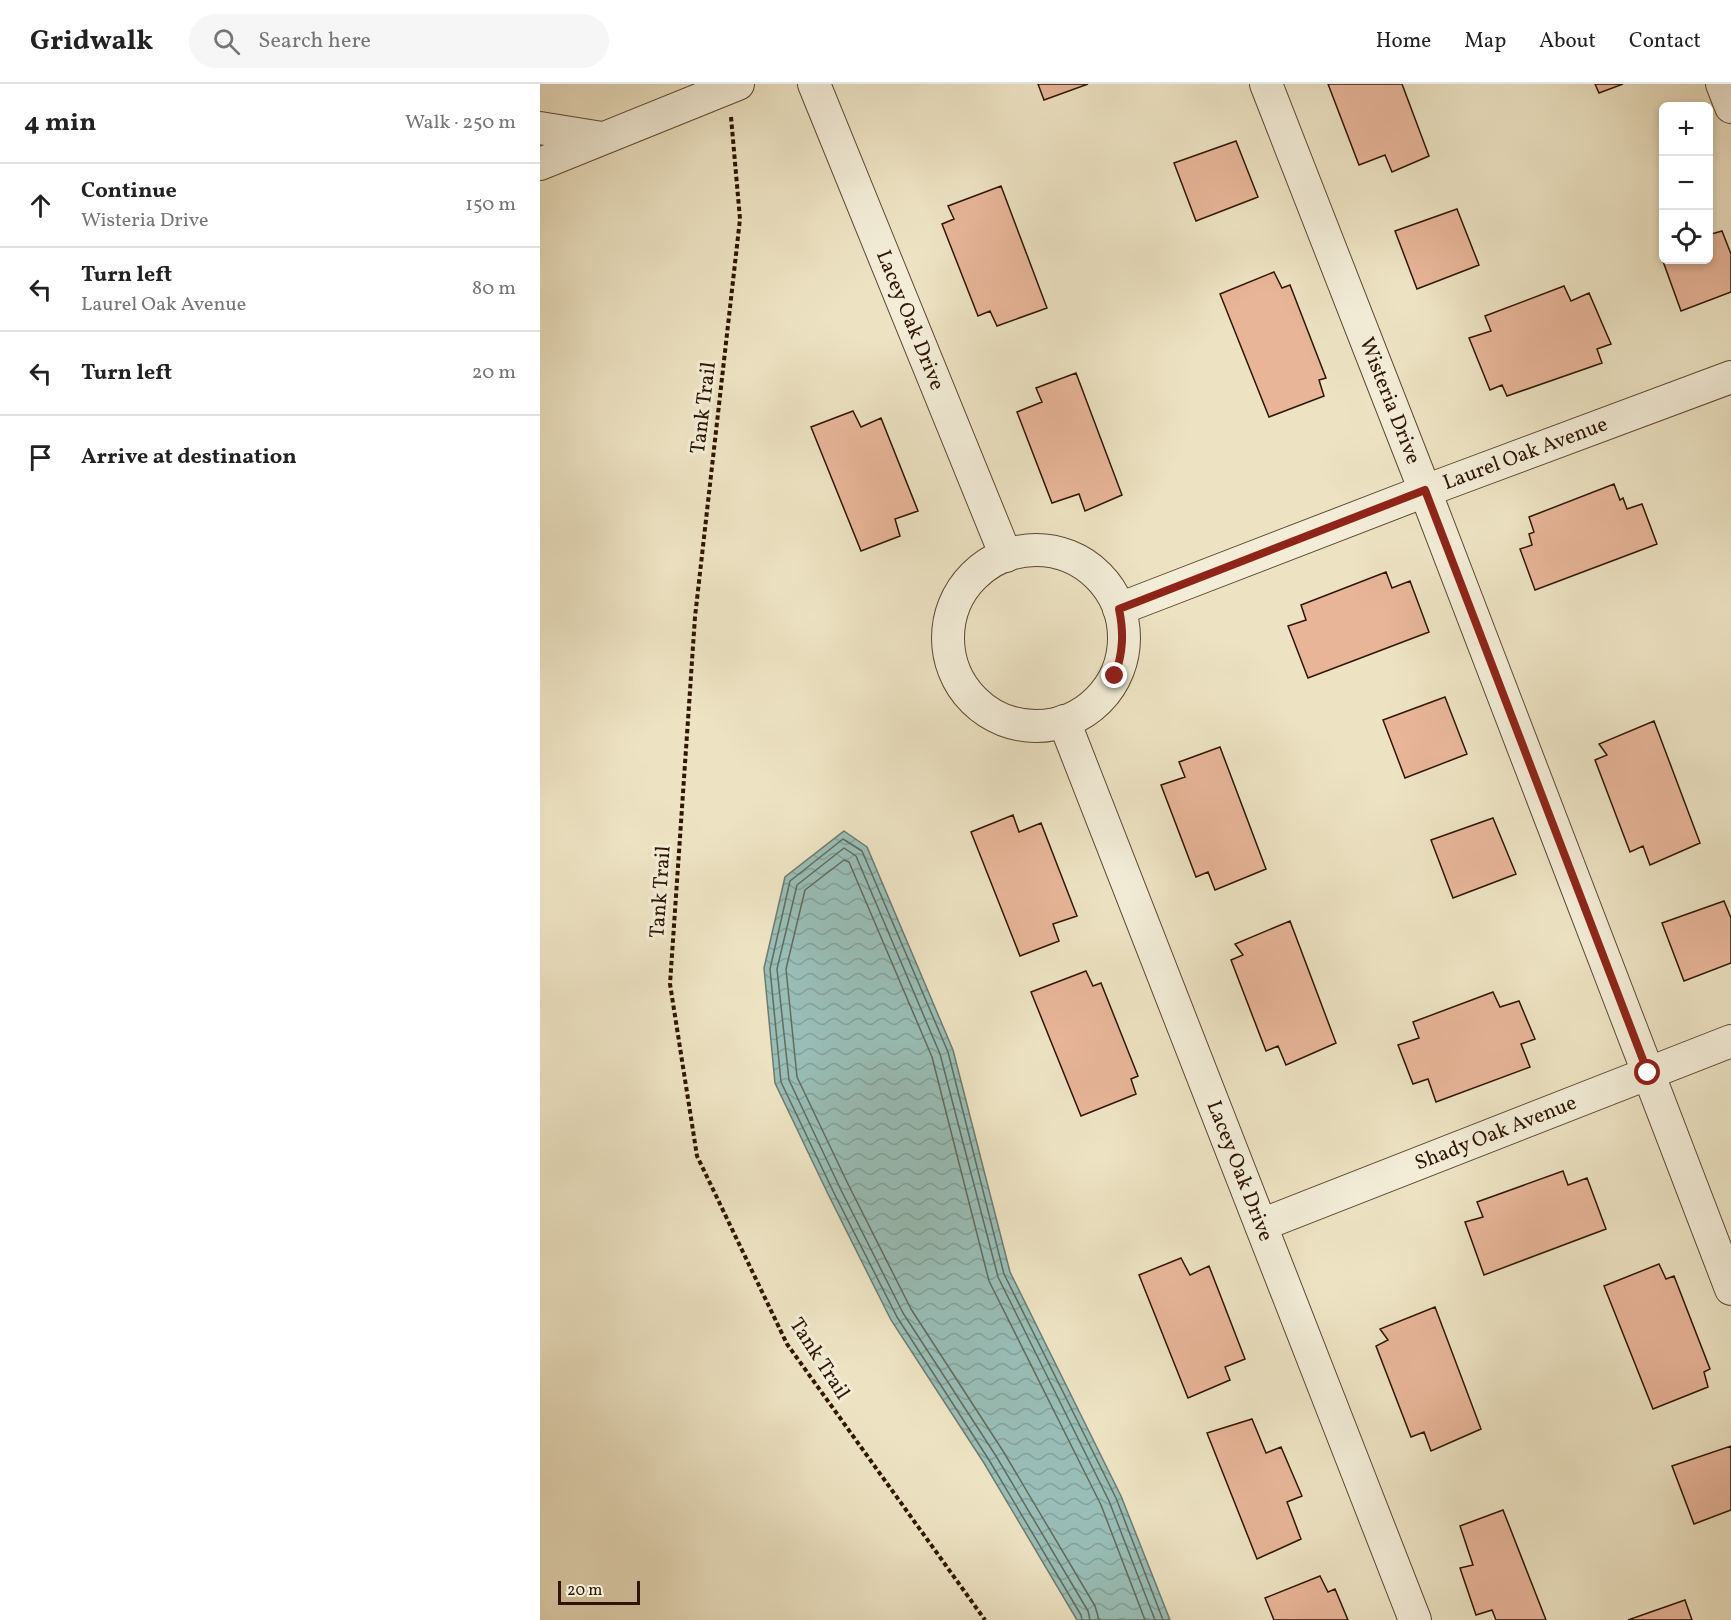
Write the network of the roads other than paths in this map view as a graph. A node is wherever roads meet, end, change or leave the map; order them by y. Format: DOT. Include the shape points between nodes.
graph roads {
  1 [pos="814,84"];
  2 [pos="1266,84"];
  3 [pos="1722,84"];
  4 [pos="733,86"];
  5 [pos="1731,107"];
  6 [pos="540,128"];
  7 [pos="602,138"];
  8 [pos="540,164"];
  9 [pos="1731,377"];
  10 [pos="1425,490"];
  11 [pos="1006,556"];
  12 [pos="1119,609"];
  13 [pos="1064,721"];
  14 [pos="1731,1041"];
  15 [pos="1648,1073"];
  16 [pos="1261,1225"];
  17 [pos="1731,1289"];
  18 [pos="1415,1620"];
  1 -- 11 [label="street, Lacey Oak Drive"];
  2 -- 10 [label="street, Wisteria Drive"];
  3 -- 5 [label="street"];
  4 -- 7 [label="street"];
  6 -- 7 [label="street"];
  7 -- 8 [label="street"];
  9 -- 10 [label="street, Laurel Oak Avenue"];
  10 -- 12 [label="street, Laurel Oak Avenue"];
  10 -- 15 [label="street, Wisteria Drive"];
  11 -- 12 [label="street" via="1040,551 1073,559 1101,579"];
  11 -- 13 [label="street" via="977,573 957,600 948,632 952,665 969,696 996,716 1030,726"];
  12 -- 13 [label="street" via="1124,643 1115,676 1094,704"];
  13 -- 16 [label="street, Lacey Oak Drive"];
  14 -- 15 [label="street, Shady Oak Avenue"];
  15 -- 16 [label="street, Shady Oak Avenue"];
  15 -- 17 [label="street, Wisteria Drive"];
  16 -- 18 [label="street, Lacey Oak Drive"];
}
